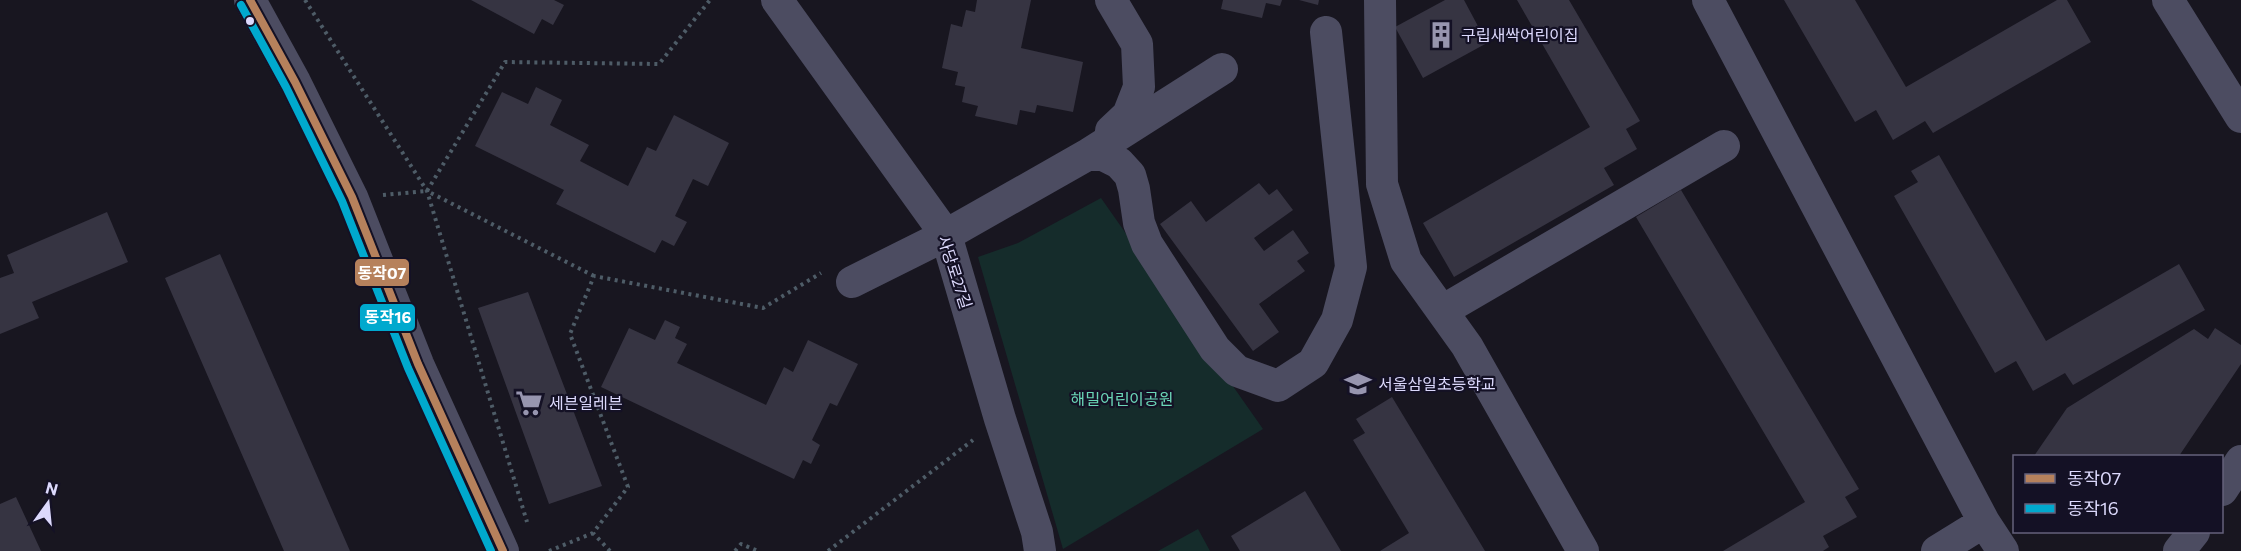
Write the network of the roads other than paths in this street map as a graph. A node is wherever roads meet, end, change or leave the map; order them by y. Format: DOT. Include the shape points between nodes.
graph roads {
  1 [pos="250,0"];
  2 [pos="777,0"];
  3 [pos="1111,0"];
  4 [pos="1380,0"];
  5 [pos="1708,0"];
  6 [pos="2168,0"];
  7 [pos="1326,32"];
  8 [pos="1222,69"];
  9 [pos="2241,117"];
  10 [pos="1724,146"];
  11 [pos="1087,155"];
  12 [pos="946,235"];
  13 [pos="838,277"];
  14 [pos="1442,311"];
  15 [pos="2241,461"];
  16 [pos="2223,488"];
  17 [pos="1984,522"];
  18 [pos="2192,533"];
  19 [pos="503,551"];
  20 [pos="1040,551"];
  21 [pos="1584,551"];
  22 [pos="1937,551"];
  23 [pos="2003,551"];
  24 [pos="2179,551"];
  1 -- 19 [label="street" via="352,197 418,364"];
  2 -- 12 [label="street, 사당로27길"];
  3 -- 11 [label="street" via="1137,44 1139,87 1128,115"];
  4 -- 14 [label="street" via="1382,184 1406,261"];
  5 -- 17 [label="street"];
  6 -- 9 [label="street"];
  7 -- 11 [label="street" via="1351,267 1337,320 1313,363 1278,386 1237,371 1215,349 1147,244 1130,175 1119,163 1103,155"];
  8 -- 11 [label="street"];
  10 -- 14 [label="street"];
  11 -- 12 [label="street"];
  12 -- 13 [label="street"];
  12 -- 20 [label="street, 사당로27길"];
  14 -- 21 [label="street" via="1467,346"];
  15 -- 16 [label="street"];
  17 -- 22 [label="street"];
  17 -- 23 [label="street"];
  18 -- 24 [label="street"];
}
